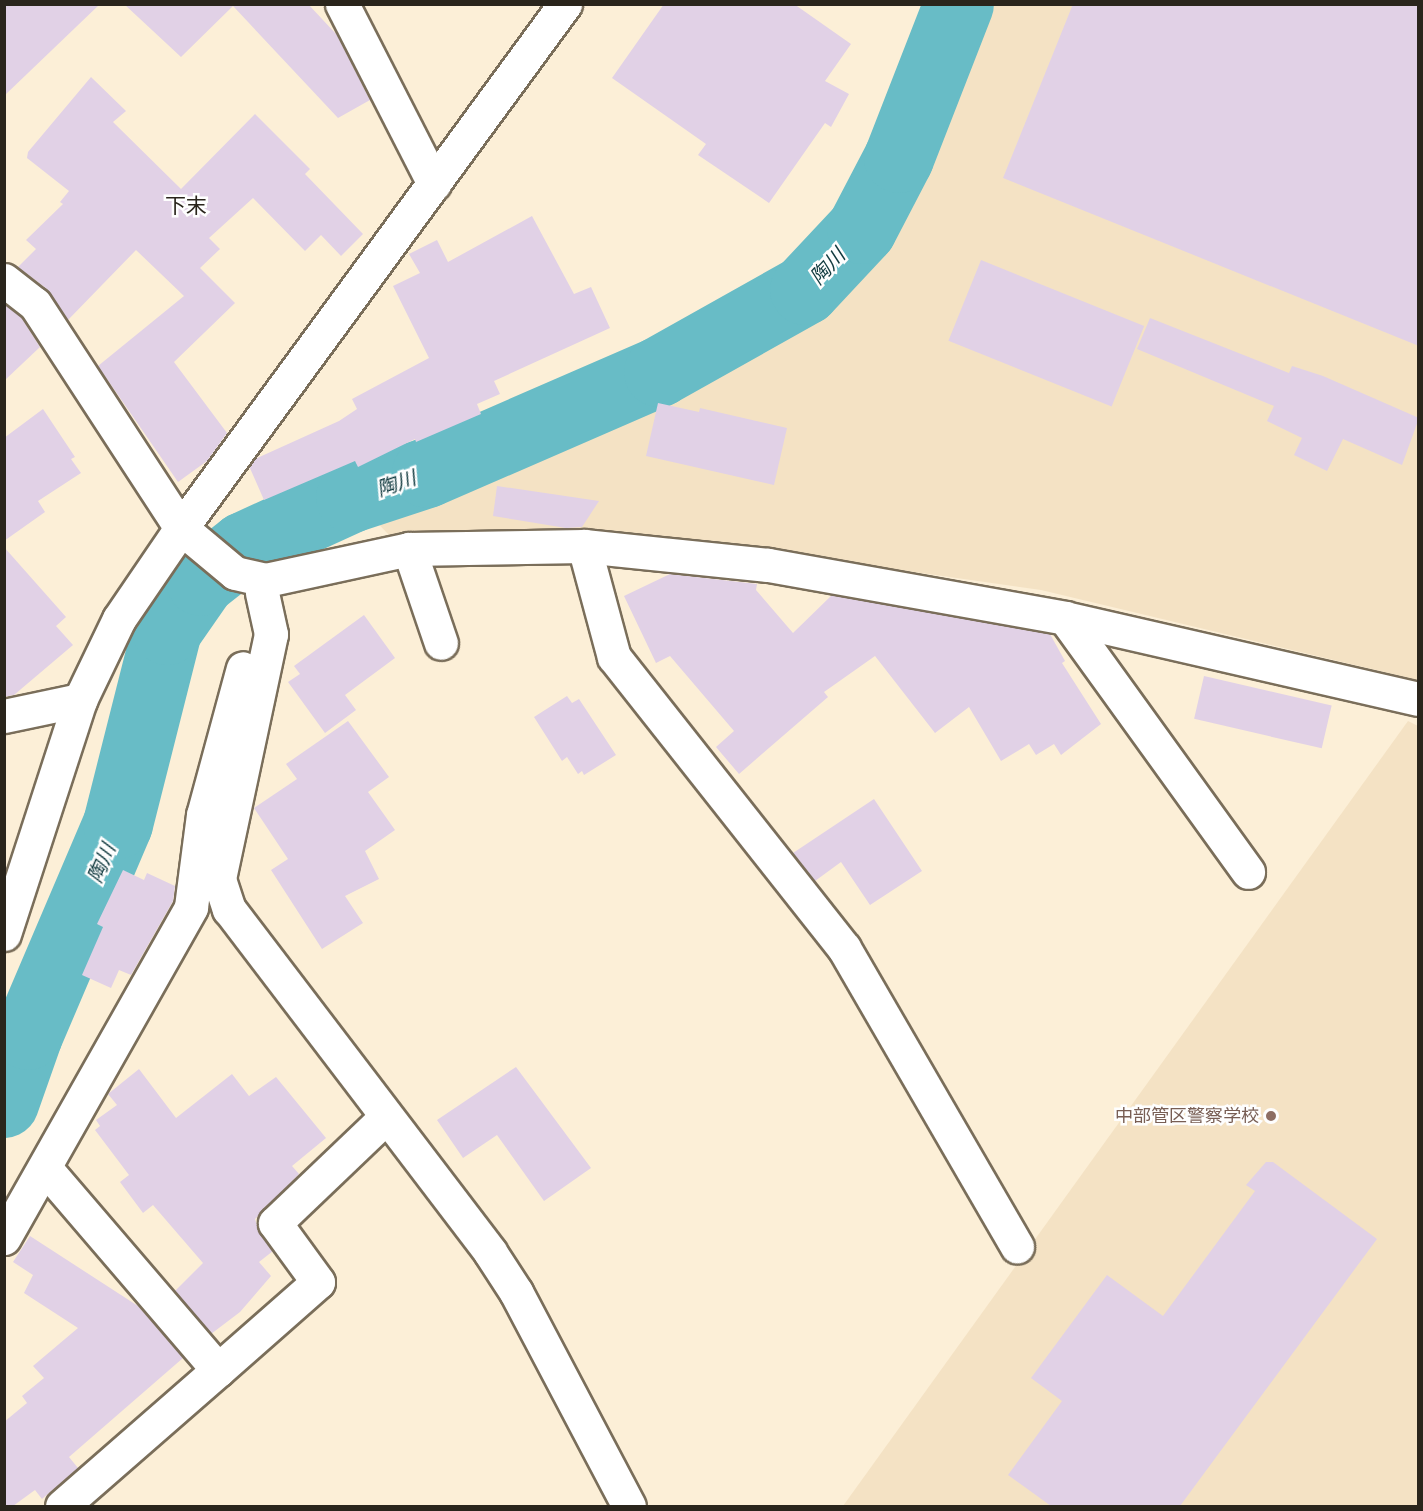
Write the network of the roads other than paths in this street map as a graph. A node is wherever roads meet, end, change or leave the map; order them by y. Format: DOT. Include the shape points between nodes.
graph roads {
  1 [pos="342,4"];
  2 [pos="566,4"];
  3 [pos="434,184"];
  4 [pos="4,280"];
  5 [pos="181,528"];
  6 [pos="584,546"];
  7 [pos="409,549"];
  8 [pos="264,587"];
  9 [pos="1065,618"];
  10 [pos="441,643"];
  11 [pos="1419,699"];
  12 [pos="80,700"];
  13 [pos="4,716"];
  14 [pos="1248,872"];
  15 [pos="4,934"];
  16 [pos="386,1117"];
  17 [pos="45,1168"];
  18 [pos="4,1238"];
  19 [pos="1017,1247"];
  20 [pos="218,1370"];
  21 [pos="62,1506"];
  22 [pos="629,1506"];
  1 -- 3 [label="street"];
  2 -- 3 [label="street"];
  3 -- 5 [label="street"];
  4 -- 5 [label="street" via="35,304"];
  5 -- 8 [label="street" via="223,564"];
  5 -- 12 [label="street" via="119,620"];
  6 -- 7 [label="street"];
  6 -- 9 [label="street" via="768,565"];
  6 -- 19 [label="street" via="614,657 844,948"];
  7 -- 8 [label="street"];
  7 -- 10 [label="street"];
  8 -- 16 [label="street" via="271,634 219,879 229,909"];
  8 -- 17 [label="street" via="204,815 191,907"];
  9 -- 11 [label="street"];
  9 -- 14 [label="street"];
  12 -- 13 [label="street"];
  12 -- 15 [label="street"];
  16 -- 20 [label="street" via="275,1223 318,1282"];
  16 -- 22 [label="street" via="516,1292"];
  17 -- 18 [label="street"];
  17 -- 20 [label="street"];
  20 -- 21 [label="street"];
}
